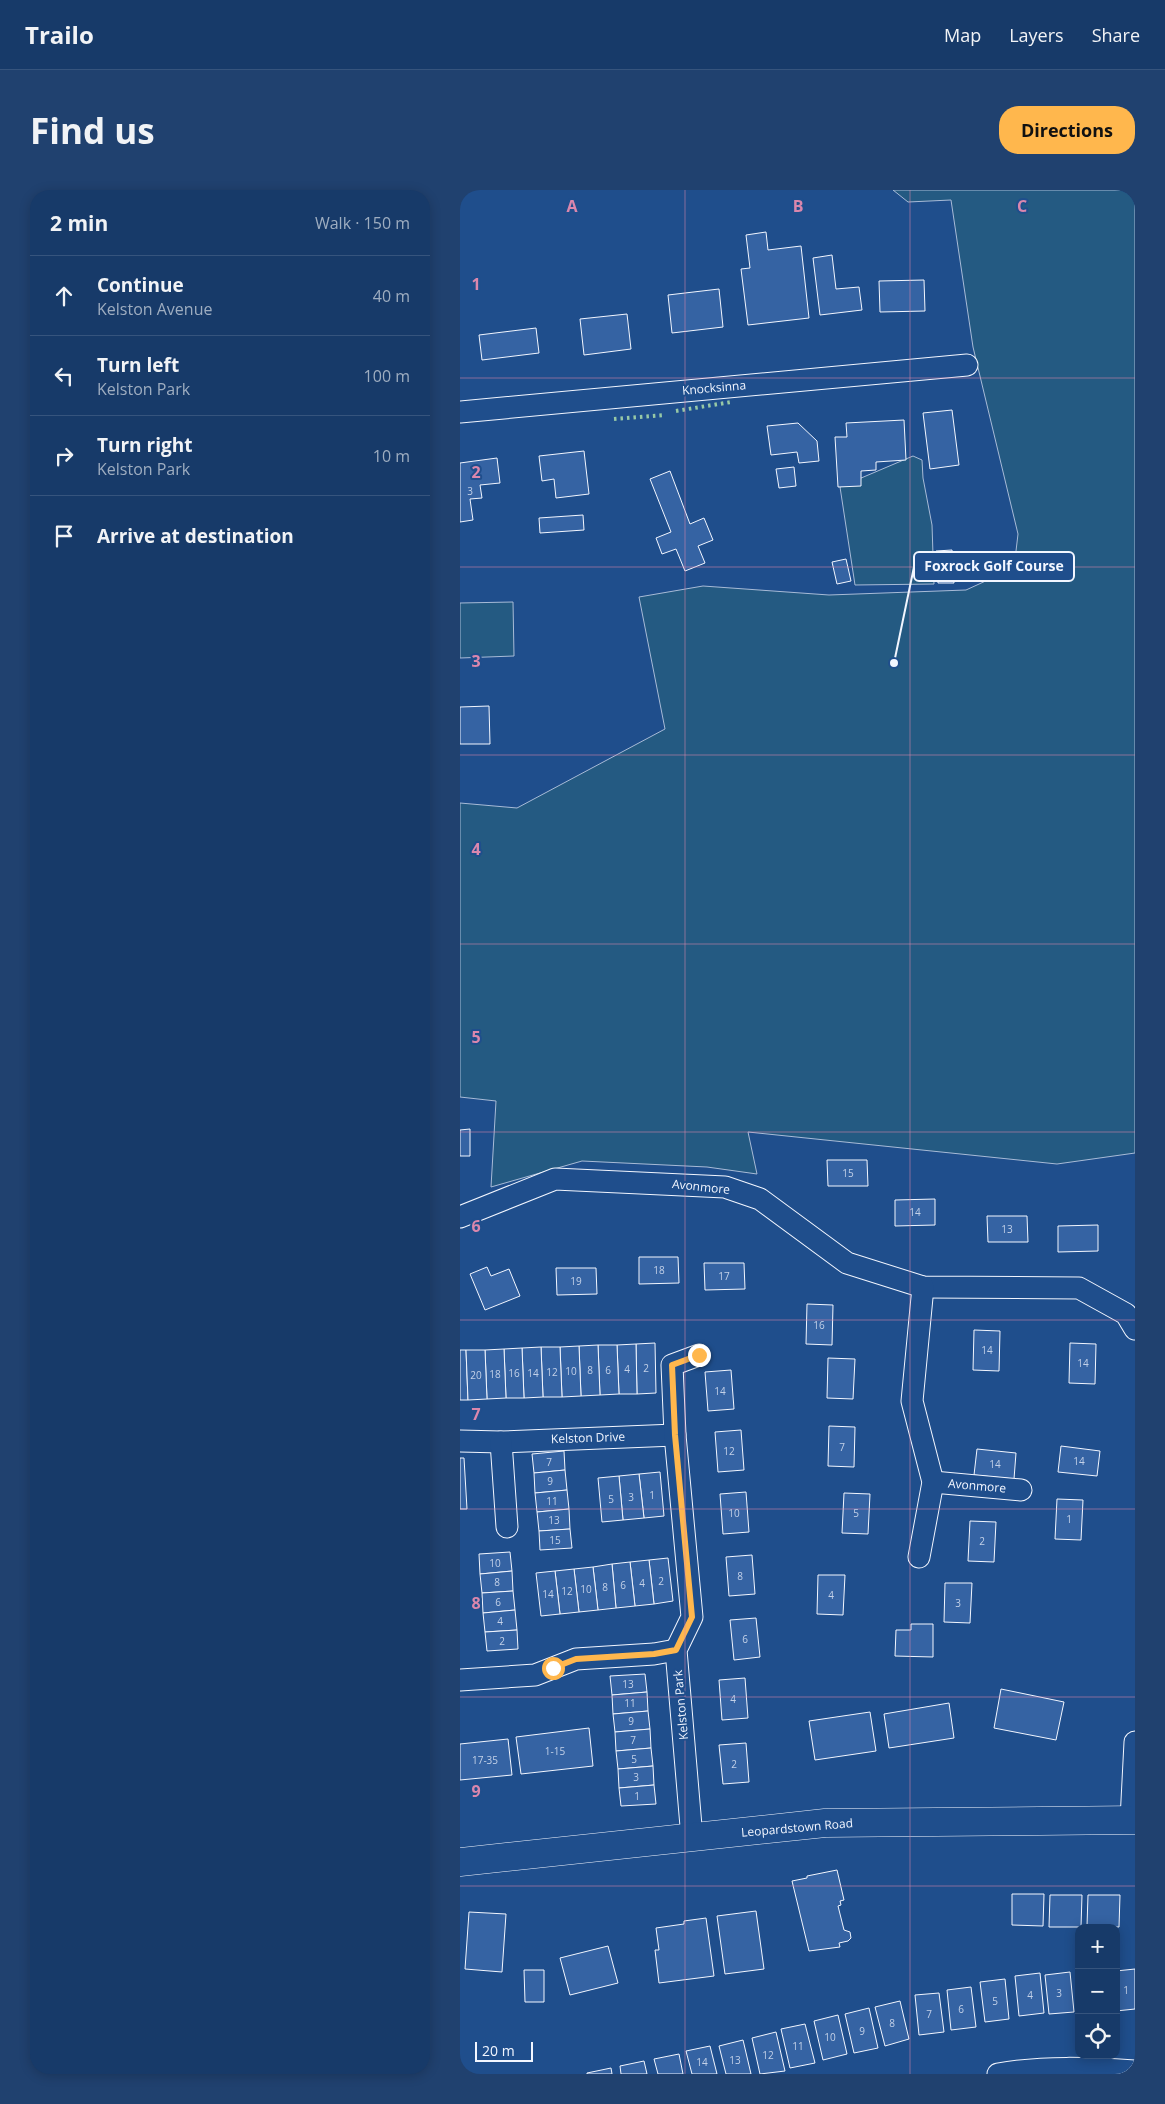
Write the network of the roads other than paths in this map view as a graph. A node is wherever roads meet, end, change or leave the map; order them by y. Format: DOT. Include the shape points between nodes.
graph roads {
  1 [pos="968,365"];
  2 [pos="460,412"];
  3 [pos="460,1217"];
  4 [pos="923,1287"];
  5 [pos="1135,1329"];
  6 [pos="699,1355"];
  7 [pos="675,1435"];
  8 [pos="460,1441"];
  9 [pos="501,1442"];
  10 [pos="933,1482"];
  11 [pos="1021,1490"];
  12 [pos="507,1528"];
  13 [pos="919,1557"];
  14 [pos="676,1650"];
  15 [pos="460,1680"];
  16 [pos="1135,1742"];
  17 [pos="1133,1820"];
  18 [pos="692,1838"];
  19 [pos="460,1862"];
  20 [pos="1135,2070"];
  21 [pos="1068,2072"];
  22 [pos="998,2074"];
  1 -- 2 [label="street, Knocksinna"];
  3 -- 4 [label="street, Avonmore" via="555,1179 725,1188 760,1199 847,1263"];
  4 -- 5 [label="street, Avonmore" via="1079,1288 1126,1314"];
  4 -- 10 [label="street, Avonmore" via="912,1401"];
  6 -- 7 [label="street" via="672,1365"];
  7 -- 9 [label="street, Kelston Drive"];
  7 -- 14 [label="street" via="692,1617"];
  8 -- 9 [label="street, Kelston Drive"];
  9 -- 12 [label="street"];
  10 -- 11 [label="street, Avonmore"];
  10 -- 13 [label="street, Avonmore"];
  14 -- 15 [label="street" via="576,1659 535,1675"];
  14 -- 18 [label="street, Kelston Park"];
  16 -- 17 [label="street"];
  17 -- 18 [label="main road, Leopardstown Road" via="825,1824"];
  18 -- 19 [label="main road, Leopardstown Road"];
  20 -- 21 [label="street"];
  21 -- 22 [label="street" via="1022,2070"];
}
